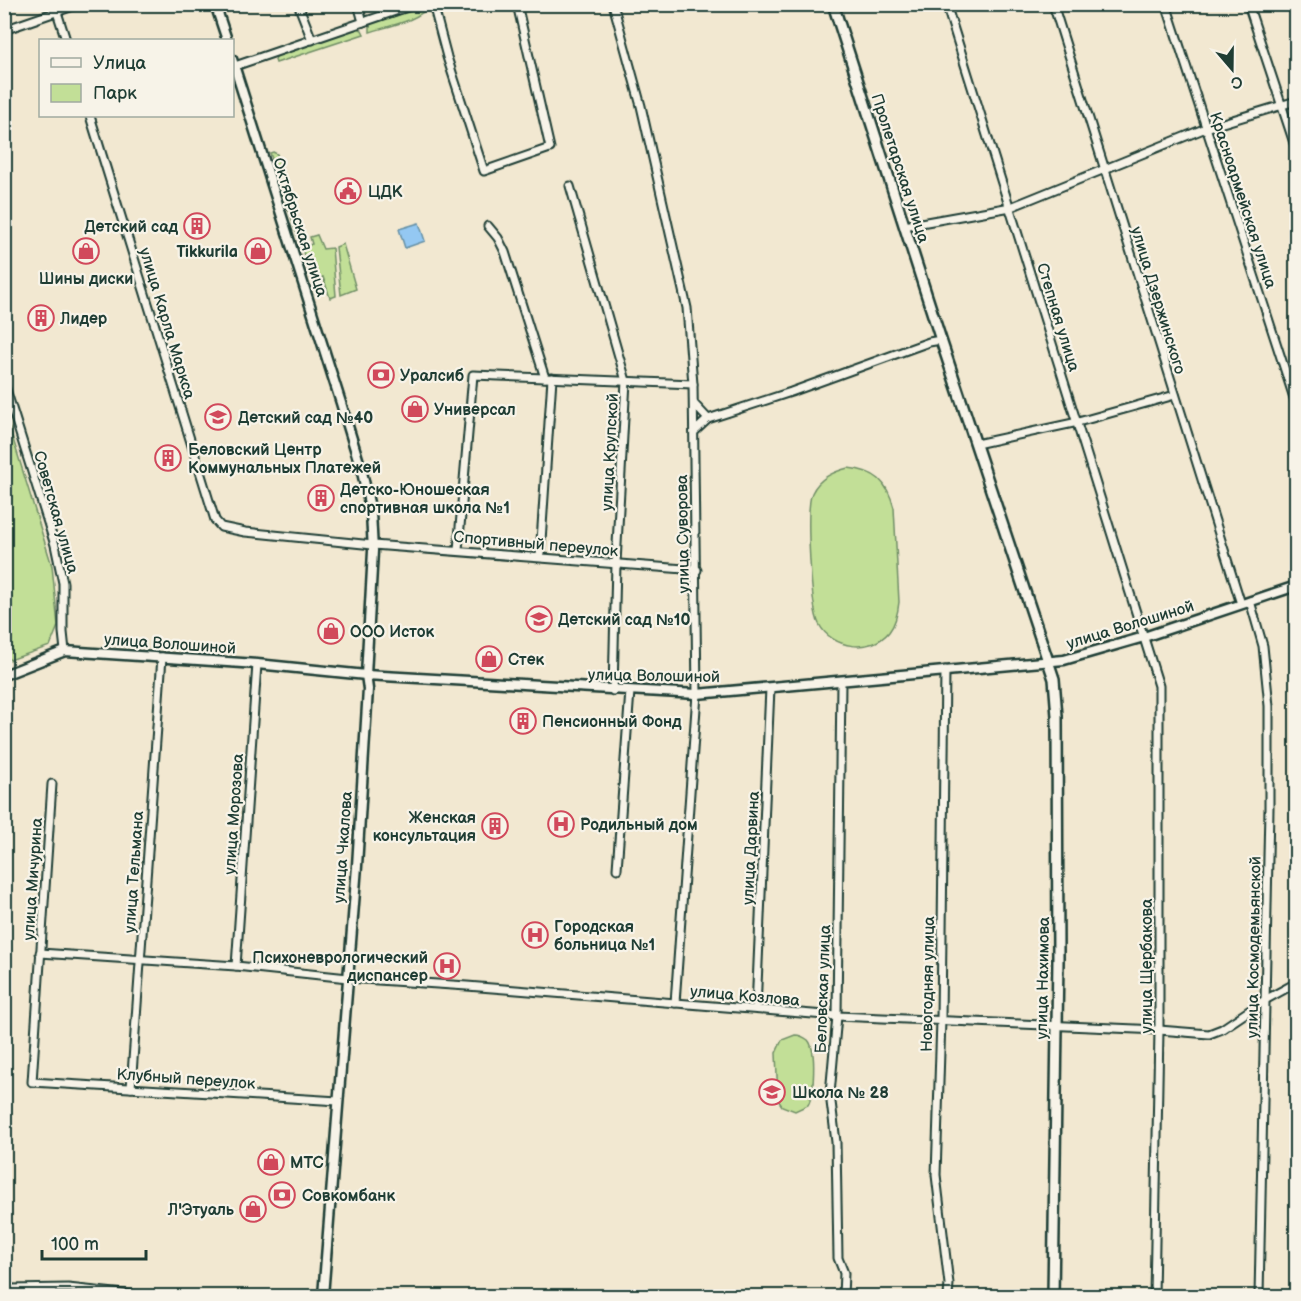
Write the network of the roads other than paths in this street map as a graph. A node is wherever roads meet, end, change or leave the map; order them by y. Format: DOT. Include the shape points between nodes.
graph roads {
  1 [pos="79,4"];
  2 [pos="215,4"];
  3 [pos="298,4"];
  4 [pos="358,4"];
  5 [pos="416,4"];
  6 [pos="434,4"];
  7 [pos="517,4"];
  8 [pos="613,4"];
  9 [pos="833,4"];
  10 [pos="946,4"];
  11 [pos="1053,4"];
  12 [pos="1166,4"];
  13 [pos="1248,4"];
  14 [pos="57,12"];
  15 [pos="363,22"];
  16 [pos="4,30"];
  17 [pos="66,39"];
  18 [pos="227,39"];
  19 [pos="312,40"];
  20 [pos="234,64"];
  21 [pos="234,67"];
  22 [pos="1296,101"];
  23 [pos="1281,105"];
  24 [pos="90,117"];
  25 [pos="1206,128"];
  26 [pos="1296,149"];
  27 [pos="1104,168"];
  28 [pos="570,186"];
  29 [pos="1011,207"];
  30 [pos="488,226"];
  31 [pos="904,226"];
  32 [pos="941,340"];
  33 [pos="548,378"];
  34 [pos="626,381"];
  35 [pos="4,383"];
  36 [pos="693,384"];
  37 [pos="1175,395"];
  38 [pos="341,403"];
  39 [pos="693,404"];
  40 [pos="1296,404"];
  41 [pos="708,419"];
  42 [pos="1078,422"];
  43 [pos="694,432"];
  44 [pos="976,444"];
  45 [pos="373,544"];
  46 [pos="458,550"];
  47 [pos="540,556"];
  48 [pos="616,563"];
  49 [pos="697,570"];
  50 [pos="1296,586"];
  51 [pos="1246,602"];
  52 [pos="1144,638"];
  53 [pos="65,651"];
  54 [pos="162,657"];
  55 [pos="1049,661"];
  56 [pos="257,664"];
  57 [pos="945,670"];
  58 [pos="4,675"];
  59 [pos="366,675"];
  60 [pos="841,682"];
  61 [pos="770,688"];
  62 [pos="613,691"];
  63 [pos="630,691"];
  64 [pos="697,694"];
  65 [pos="52,784"];
  66 [pos="617,869"];
  67 [pos="40,953"];
  68 [pos="141,960"];
  69 [pos="236,966"];
  70 [pos="348,978"];
  71 [pos="1296,983"];
  72 [pos="1265,1000"];
  73 [pos="675,1003"];
  74 [pos="756,1009"];
  75 [pos="837,1016"];
  76 [pos="941,1020"];
  77 [pos="1057,1025"];
  78 [pos="1159,1030"];
  79 [pos="32,1082"];
  80 [pos="131,1088"];
  81 [pos="338,1101"];
  82 [pos="7,1292"];
  83 [pos="143,1296"];
  84 [pos="323,1296"];
  85 [pos="843,1296"];
  86 [pos="948,1296"];
  87 [pos="1053,1296"];
  88 [pos="1154,1296"];
  89 [pos="1259,1296"];
  1 -- 14 [label="street"];
  2 -- 18 [label="street"];
  3 -- 19 [label="street"];
  4 -- 15 [label="street"];
  5 -- 15 [label="street"];
  6 -- 7 [label="street" via="484,171 550,148"];
  8 -- 36 [label="street, улица Суворова" via="641,106 687,308"];
  9 -- 31 [label="main road, Пролетарская улица"];
  10 -- 29 [label="street, Степная улица"];
  11 -- 27 [label="street, улица Дзержинского"];
  12 -- 25 [label="street, Красноармейская улица"];
  13 -- 23 [label="street"];
  14 -- 16 [label="street"];
  14 -- 17 [label="street"];
  15 -- 19 [label="street"];
  19 -- 20 [label="street"];
  21 -- 38 [label="street, Октябрьская улица"];
  22 -- 23 [label="street"];
  23 -- 25 [label="street"];
  23 -- 26 [label="street"];
  24 -- 45 [label="street, улица Карла Маркса" via="215,520 221,528 245,532"];
  25 -- 27 [label="street"];
  25 -- 40 [label="street, Красноармейская улица"];
  27 -- 29 [label="street"];
  27 -- 37 [label="street, улица Дзержинского"];
  28 -- 34 [label="street, улица Крупской"];
  29 -- 31 [label="street"];
  29 -- 42 [label="street, Степная улица"];
  30 -- 33 [label="street" via="505,252"];
  31 -- 32 [label="main road, Пролетарская улица"];
  32 -- 41 [label="street"];
  32 -- 44 [label="main road, Пролетарская улица"];
  33 -- 34 [label="street"];
  33 -- 46 [label="street" via="473,375"];
  33 -- 47 [label="street"];
  34 -- 36 [label="street"];
  34 -- 48 [label="street, улица Крупской"];
  35 -- 53 [label="street, Советская улица" via="55,544 63,583"];
  36 -- 39 [label="street, улица Суворова"];
  37 -- 42 [label="street"];
  37 -- 51 [label="street, улица Дзержинского"];
  38 -- 45 [label="street, улица Чкалова" via="367,492"];
  39 -- 41 [label="street"];
  39 -- 43 [label="street, улица Суворова"];
  41 -- 43 [label="street"];
  42 -- 44 [label="street"];
  42 -- 52 [label="street, Степная улица"];
  43 -- 49 [label="street, улица Суворова"];
  44 -- 55 [label="main road, Пролетарская улица"];
  45 -- 46 [label="street, Спортивный переулок"];
  45 -- 59 [label="street, улица Чкалова"];
  46 -- 47 [label="street, Спортивный переулок"];
  47 -- 48 [label="street, Спортивный переулок"];
  48 -- 49 [label="street, Спортивный переулок"];
  48 -- 62 [label="street, улица Крупской"];
  49 -- 64 [label="street, улица Суворова"];
  50 -- 51 [label="street, улица Волошиной"];
  51 -- 52 [label="street, улица Волошиной"];
  51 -- 72 [label="street, улица Космодемьянской" via="1263,646 1269,706"];
  52 -- 55 [label="street, улица Волошиной"];
  52 -- 78 [label="street, улица Щербакова" via="1159,686"];
  53 -- 54 [label="street, улица Волошиной"];
  53 -- 58 [label="street, улица Волошиной"];
  54 -- 56 [label="street, улица Волошиной"];
  54 -- 68 [label="street, улица Тельмана"];
  55 -- 57 [label="street, улица Волошиной"];
  55 -- 77 [label="main road, улица Нахимова" via="1057,716"];
  56 -- 59 [label="street, улица Волошиной"];
  56 -- 69 [label="street, улица Морозова"];
  57 -- 60 [label="street, улица Волошиной"];
  57 -- 76 [label="street, Новогодняя улица"];
  59 -- 62 [label="street, улица Волошиной"];
  59 -- 70 [label="street, улица Чкалова" via="367,709"];
  60 -- 61 [label="street, улица Волошиной"];
  60 -- 75 [label="street, Беловская улица"];
  61 -- 64 [label="street, улица Волошиной"];
  61 -- 74 [label="street, улица Дарвина"];
  62 -- 63 [label="street, улица Волошиной"];
  63 -- 64 [label="street, улица Волошиной"];
  63 -- 66 [label="street"];
  64 -- 73 [label="street, улица Суворова"];
  65 -- 67 [label="street, улица Мичурина"];
  67 -- 68 [label="street"];
  67 -- 79 [label="street, улица Мичурина"];
  68 -- 69 [label="street"];
  68 -- 80 [label="street, улица Тельмана"];
  69 -- 70 [label="street, улица Козлова"];
  70 -- 73 [label="street, улица Козлова"];
  70 -- 81 [label="street, улица Чкалова"];
  71 -- 72 [label="street, улица Козлова"];
  72 -- 78 [label="street, улица Козлова" via="1209,1034"];
  72 -- 89 [label="street, улица Космодемьянской"];
  73 -- 74 [label="street, улица Козлова"];
  74 -- 75 [label="street, улица Козлова"];
  75 -- 76 [label="street, улица Козлова"];
  75 -- 85 [label="street, Беловская улица" via="830,1094"];
  76 -- 77 [label="street, улица Козлова"];
  76 -- 86 [label="street, Новогодняя улица" via="936,1175"];
  77 -- 78 [label="street, улица Козлова"];
  77 -- 87 [label="main road, улица Нахимова"];
  78 -- 88 [label="street, улица Щербакова"];
  79 -- 80 [label="street, Клубный переулок"];
  80 -- 81 [label="street, Клубный переулок"];
  81 -- 84 [label="street, улица Чкалова"];
  82 -- 83 [label="street" via="68,1288"];
}
